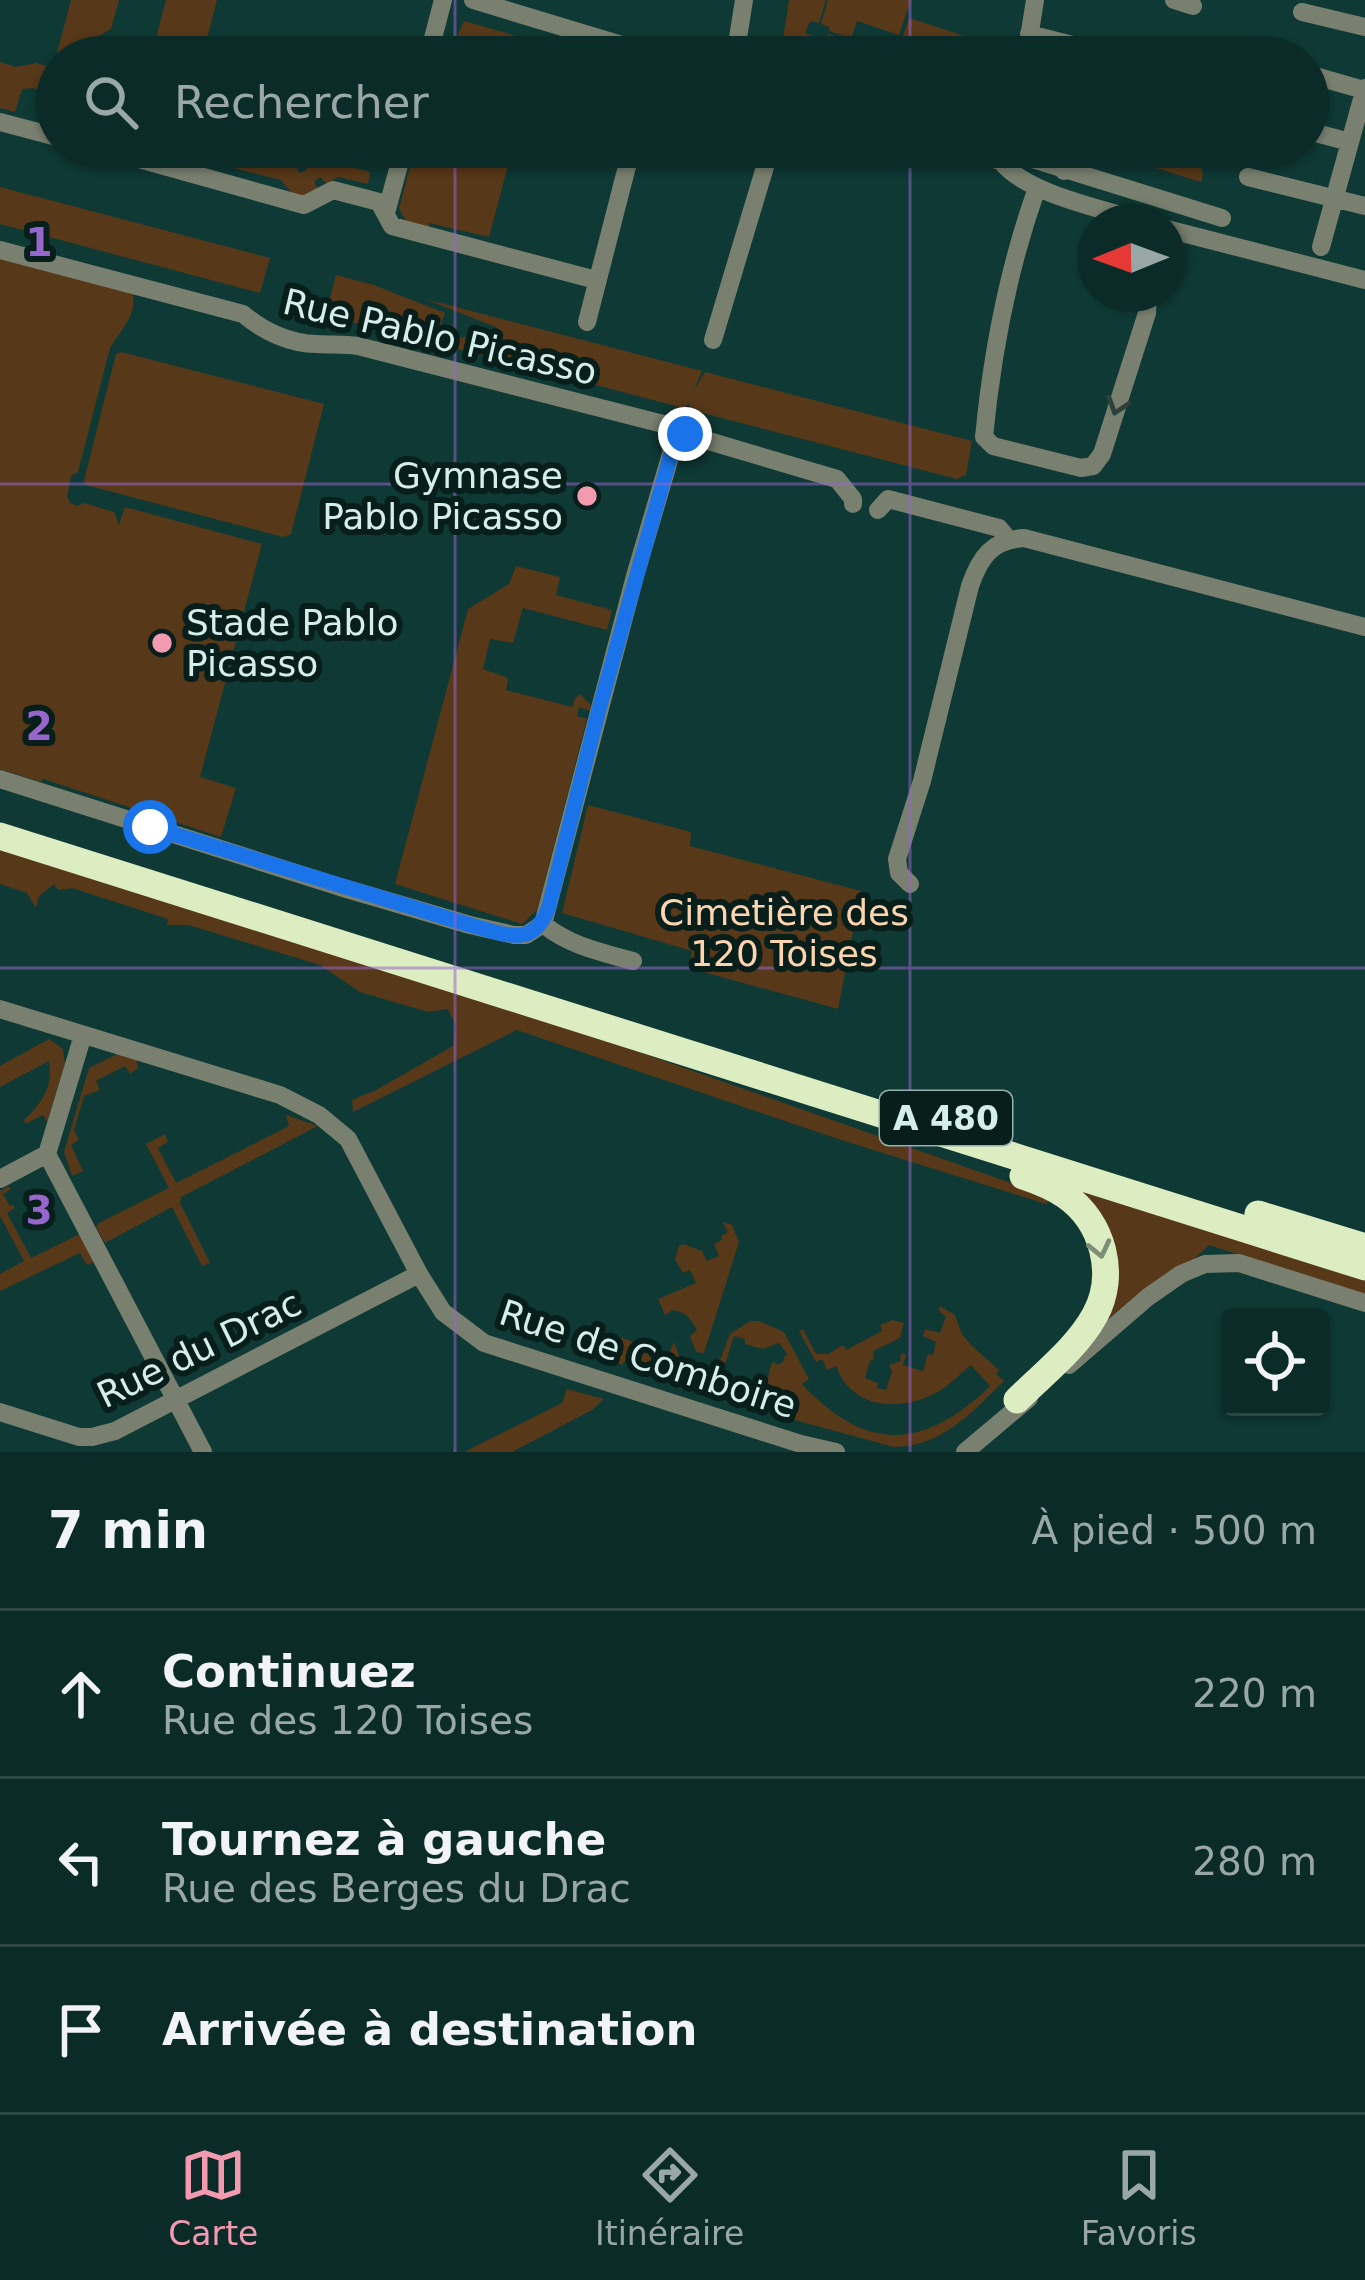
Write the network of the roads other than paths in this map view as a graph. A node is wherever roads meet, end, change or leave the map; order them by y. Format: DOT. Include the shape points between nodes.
graph roads {
  1 [pos="443,0"];
  2 [pos="472,0"];
  3 [pos="744,0"];
  4 [pos="1035,0"];
  5 [pos="1302,12"];
  6 [pos="1365,27"];
  7 [pos="434,36"];
  8 [pos="592,36"];
  9 [pos="738,36"];
  10 [pos="1026,36"];
  11 [pos="1329,84"];
  12 [pos="1363,100"];
  13 [pos="0,122"];
  14 [pos="36,131"];
  15 [pos="1329,136"];
  16 [pos="1350,142"];
  17 [pos="171,168"];
  18 [pos="398,168"];
  19 [pos="626,168"];
  20 [pos="765,168"];
  21 [pos="1008,168"];
  22 [pos="1058,168"];
  23 [pos="1065,168"];
  24 [pos="1064,171"];
  25 [pos="1248,176"];
  26 [pos="1037,188"];
  27 [pos="1334,198"];
  28 [pos="1088,204"];
  29 [pos="1365,206"];
  30 [pos="386,213"];
  31 [pos="1222,218"];
  32 [pos="1185,234"];
  33 [pos="1322,247"];
  34 [pos="0,250"];
  35 [pos="596,280"];
  36 [pos="1365,280"];
  37 [pos="1147,312"];
  38 [pos="587,322"];
  39 [pos="713,340"];
  40 [pos="685,434"];
  41 [pos="853,504"];
  42 [pos="878,510"];
  43 [pos="1008,539"];
  44 [pos="1365,627"];
  45 [pos="0,779"];
  46 [pos="0,819"];
  47 [pos="0,836"];
  48 [pos="910,884"];
  49 [pos="543,924"];
  50 [pos="633,962"];
  51 [pos="0,1010"];
  52 [pos="83,1035"];
  53 [pos="865,1109"];
  54 [pos="47,1154"];
  55 [pos="0,1179"];
  56 [pos="1365,1246"];
  57 [pos="1365,1267"];
  58 [pos="419,1274"];
  59 [pos="1365,1303"];
  60 [pos="1115,1324"];
  61 [pos="176,1400"];
  62 [pos="1017,1400"];
  63 [pos="0,1412"];
  64 [pos="801,1444"];
  65 [pos="203,1452"];
  66 [pos="821,1452"];
  67 [pos="836,1452"];
  68 [pos="955,1452"];
  69 [pos="964,1452"];
  1 -- 7 [label="street"];
  2 -- 8 [label="street"];
  3 -- 9 [label="street"];
  4 -- 10 [label="street"];
  5 -- 6 [label="street"];
  11 -- 12 [label="street"];
  12 -- 16 [label="street"];
  13 -- 14 [label="street"];
  15 -- 16 [label="street"];
  16 -- 27 [label="street"];
  17 -- 30 [label="street" via="304,205 333,190 380,202"];
  18 -- 30 [label="street"];
  19 -- 35 [label="street"];
  20 -- 39 [label="street"];
  21 -- 26 [label="street"];
  22 -- 24 [label="street"];
  23 -- 24 [label="street"];
  24 -- 31 [label="street"];
  25 -- 27 [label="street"];
  26 -- 28 [label="street"];
  37 -- 26 [label="street, one-way" via="1093,466 993,446 984,437 1021,233"];
  27 -- 29 [label="street"];
  27 -- 33 [label="street"];
  30 -- 35 [label="street" via="392,226"];
  32 -- 36 [label="street"];
  34 -- 40 [label="street, Rue Pablo Picasso" via="243,314 263,331 312,345 358,346"];
  35 -- 38 [label="street"];
  40 -- 41 [label="street, Rue Pablo Picasso" via="837,479"];
  40 -- 49 [label="street" via="673,447 635,576"];
  42 -- 43 [label="street" via="888,499 922,506 999,528"];
  43 -- 44 [label="street"];
  43 -- 48 [label="street" via="991,547 970,586 897,859"];
  45 -- 49 [label="street" via="470,925 514,935"];
  46 -- 56 [label="highway, A 480"];
  47 -- 53 [label="highway, A 480"];
  49 -- 50 [label="street" via="577,946"];
  51 -- 52 [label="street, Rue de Comboire"];
  52 -- 54 [label="street"];
  52 -- 58 [label="street, Rue de Comboire" via="319,1114 348,1139"];
  53 -- 57 [label="highway, A 480"];
  53 -- 62 [label="highway, one-way" via="932,1144 1056,1190 1095,1229 1105,1280 1096,1313"];
  54 -- 55 [label="street"];
  54 -- 61 [label="street"];
  58 -- 61 [label="street, Rue du Drac"];
  58 -- 64 [label="street, Rue de Comboire" via="443,1312 484,1343"];
  59 -- 60 [label="street" via="1218,1262 1181,1274"];
  60 -- 62 [label="street"];
  60 -- 69 [label="street"];
  61 -- 63 [label="street, Rue du Drac" via="92,1437"];
  61 -- 65 [label="street"];
  62 -- 68 [label="street"];
  64 -- 66 [label="street"];
  64 -- 67 [label="street, Rue de Comboire"];
}
